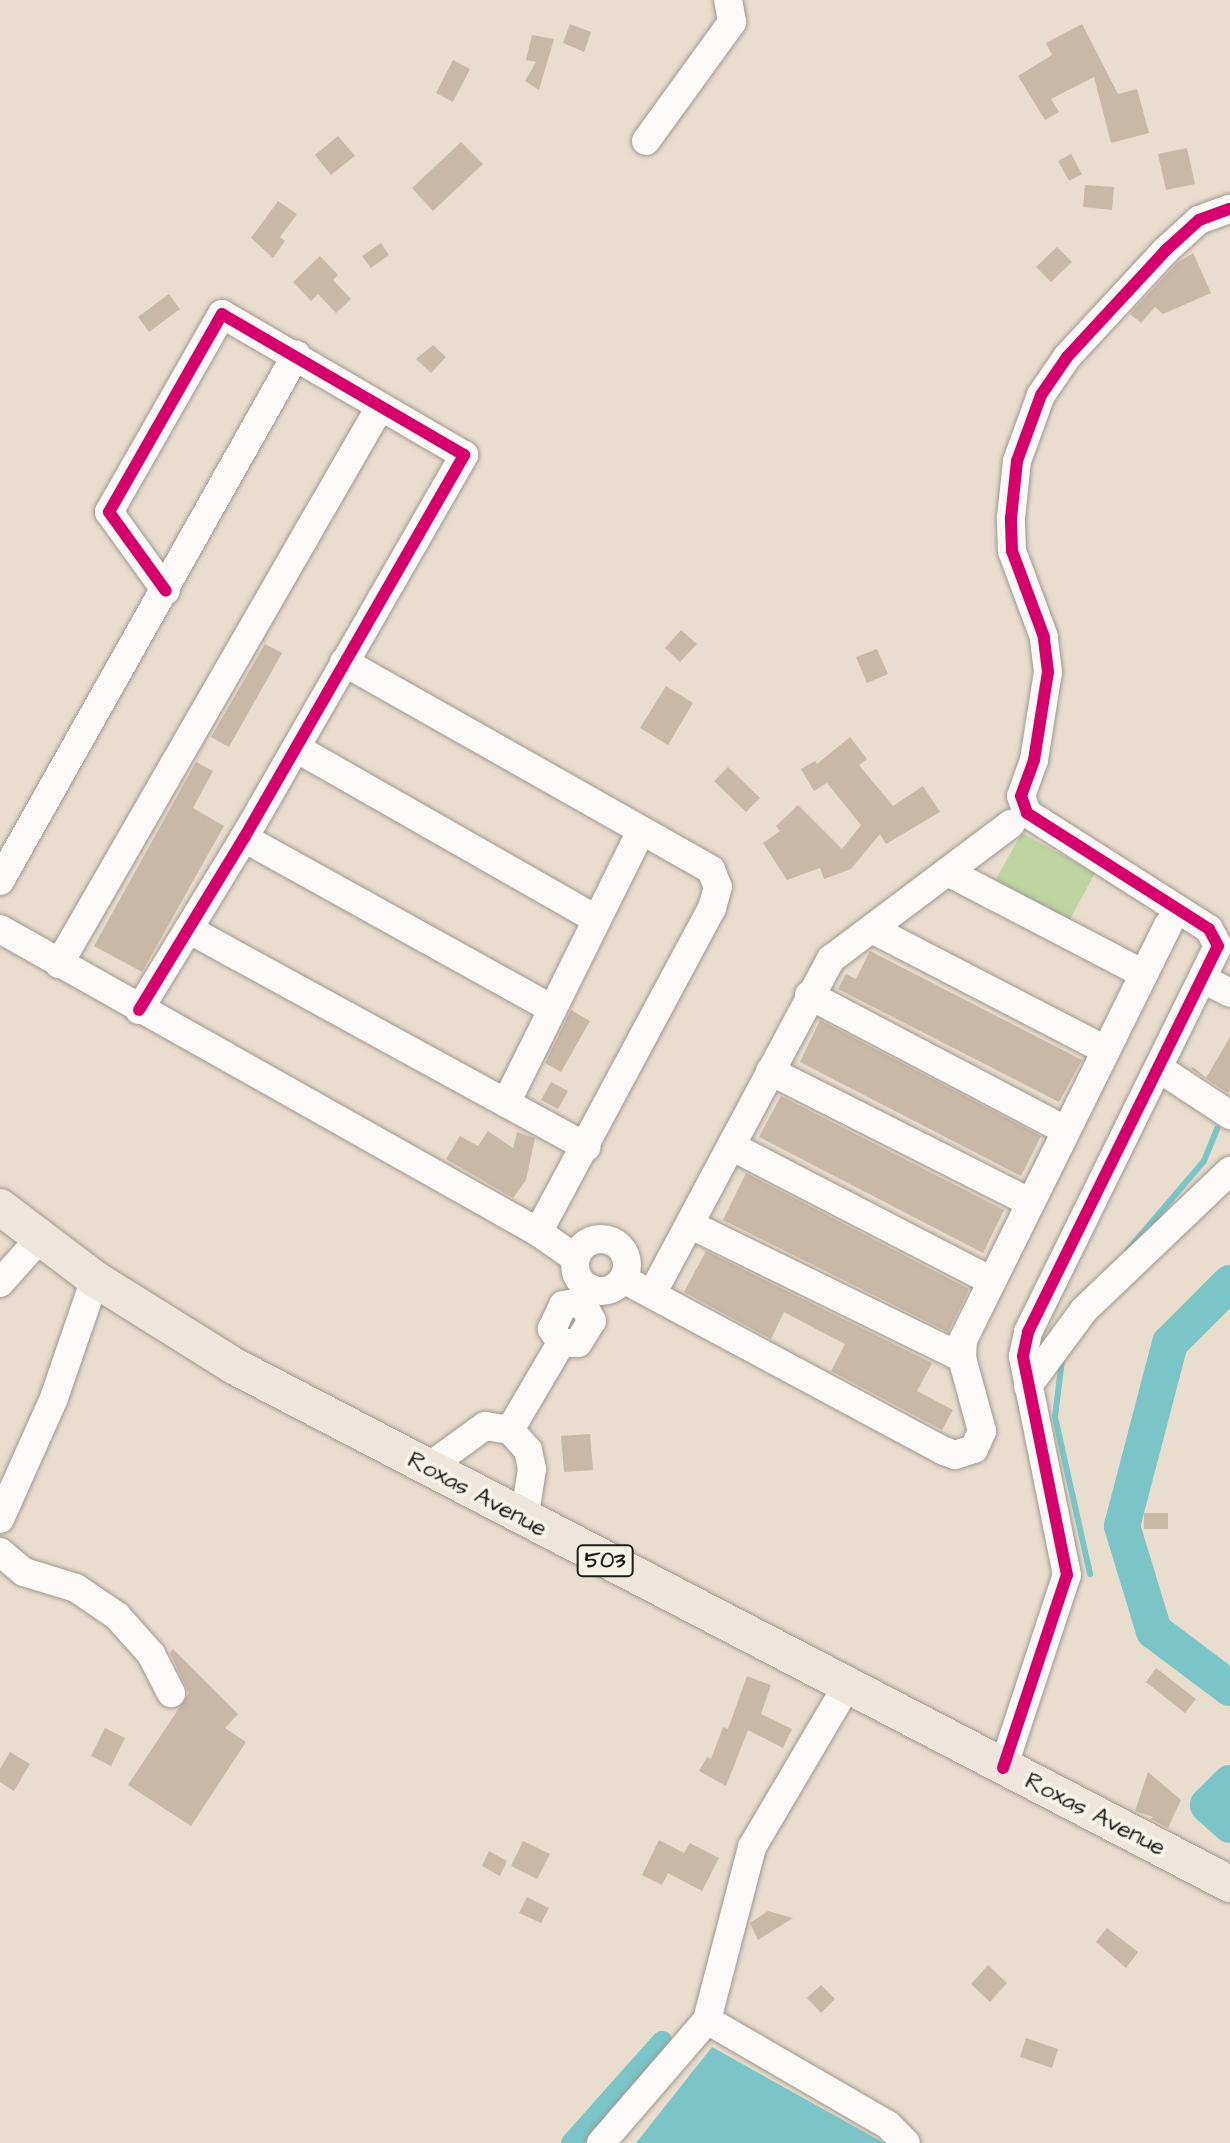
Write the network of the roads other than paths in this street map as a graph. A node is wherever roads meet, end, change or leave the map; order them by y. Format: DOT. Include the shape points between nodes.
graph roads {
  1 [pos="728,0"];
  2 [pos="646,141"];
  3 [pos="1230,209"];
  4 [pos="296,355"];
  5 [pos="380,407"];
  6 [pos="166,591"];
  7 [pos="344,662"];
  8 [pos="296,748"];
  9 [pos="1011,824"];
  10 [pos="641,831"];
  11 [pos="244,838"];
  12 [pos="948,872"];
  13 [pos="0,881"];
  14 [pos="596,919"];
  15 [pos="1168,925"];
  16 [pos="0,929"];
  17 [pos="872,929"];
  18 [pos="190,930"];
  19 [pos="1224,944"];
  20 [pos="59,964"];
  21 [pos="1144,974"];
  22 [pos="1203,979"];
  23 [pos="1230,993"];
  24 [pos="809,995"];
  25 [pos="551,1008"];
  26 [pos="139,1010"];
  27 [pos="1105,1050"];
  28 [pos="1160,1069"];
  29 [pos="770,1071"];
  30 [pos="506,1103"];
  31 [pos="1230,1115"];
  32 [pos="1065,1130"];
  33 [pos="586,1147"];
  34 [pos="733,1147"];
  35 [pos="1230,1171"];
  36 [pos="1031,1203"];
  37 [pos="0,1207"];
  38 [pos="691,1225"];
  39 [pos="538,1232"];
  40 [pos="41,1237"];
  41 [pos="575,1258"];
  42 [pos="95,1279"];
  43 [pos="623,1279"];
  44 [pos="991,1281"];
  45 [pos="0,1283"];
  46 [pos="652,1294"];
  47 [pos="586,1295"];
  48 [pos="962,1358"];
  49 [pos="1028,1386"];
  50 [pos="510,1430"];
  51 [pos="427,1468"];
  52 [pos="0,1519"];
  53 [pos="524,1520"];
  54 [pos="0,1552"];
  55 [pos="847,1686"];
  56 [pos="171,1693"];
  57 [pos="1003,1768"];
  58 [pos="1230,1884"];
  59 [pos="707,2020"];
  60 [pos="601,2143"];
  61 [pos="906,2143"];
  1 -- 2 [label="street" via="732,22"];
  3 -- 19 [label="street" via="1199,220 1067,357 1027,427 1011,518 1012,551 1044,637 1048,672 1034,760 1021,796 1027,813 1209,929"];
  4 -- 5 [label="street"];
  4 -- 6 [label="street"];
  4 -- 6 [label="street" via="222,314 109,512"];
  5 -- 7 [label="street" via="464,455"];
  5 -- 20 [label="street"];
  6 -- 13 [label="street"];
  7 -- 8 [label="street"];
  7 -- 10 [label="street"];
  8 -- 11 [label="street"];
  8 -- 14 [label="street"];
  9 -- 12 [label="street"];
  10 -- 14 [label="street"];
  10 -- 33 [label="street" via="711,870 718,887 712,908"];
  11 -- 18 [label="street"];
  11 -- 25 [label="street"];
  12 -- 17 [label="street"];
  12 -- 21 [label="street"];
  14 -- 25 [label="street"];
  15 -- 21 [label="street"];
  16 -- 20 [label="street"];
  17 -- 24 [label="street" via="831,959"];
  17 -- 27 [label="street"];
  18 -- 26 [label="street"];
  18 -- 30 [label="street"];
  19 -- 22 [label="street"];
  20 -- 26 [label="street"];
  21 -- 27 [label="street"];
  22 -- 23 [label="street"];
  22 -- 28 [label="street"];
  24 -- 29 [label="street"];
  24 -- 32 [label="street"];
  25 -- 30 [label="street"];
  26 -- 39 [label="street"];
  27 -- 32 [label="street"];
  28 -- 31 [label="street"];
  28 -- 49 [label="street" via="1028,1332 1023,1356"];
  29 -- 34 [label="street"];
  29 -- 36 [label="street"];
  30 -- 33 [label="street"];
  32 -- 36 [label="street"];
  33 -- 39 [label="street"];
  34 -- 38 [label="street"];
  34 -- 44 [label="street"];
  35 -- 49 [label="street" via="1084,1310"];
  36 -- 44 [label="street"];
  37 -- 40 [label="main road, Roxas Avenue / 503"];
  38 -- 46 [label="street"];
  38 -- 48 [label="street"];
  39 -- 41 [label="street"];
  40 -- 42 [label="main road, Roxas Avenue / 503"];
  40 -- 45 [label="street"];
  41 -- 43 [label="street" via="594,1239 612,1241 627,1262"];
  41 -- 47 [label="street"];
  42 -- 51 [label="main road, Roxas Avenue / 503" via="234,1366"];
  42 -- 52 [label="street" via="54,1398"];
  43 -- 46 [label="street"];
  43 -- 47 [label="street" via="608,1290"];
  44 -- 48 [label="street" via="963,1340"];
  46 -- 48 [label="street" via="955,1455 974,1449 982,1431"];
  47 -- 50 [label="street" via="592,1321 578,1343 561,1343"];
  49 -- 57 [label="street" via="1067,1575"];
  50 -- 51 [label="street" via="485,1426"];
  50 -- 53 [label="street" via="528,1450 532,1469"];
  51 -- 53 [label="main road, Roxas Avenue / 503"];
  53 -- 55 [label="main road, Roxas Avenue / 503"];
  54 -- 56 [label="street" via="24,1572 76,1588 117,1616 151,1654"];
  55 -- 57 [label="main road, Roxas Avenue / 503"];
  55 -- 59 [label="street" via="752,1847"];
  57 -- 58 [label="main road, Roxas Avenue / 503"];
  59 -- 60 [label="street"];
  59 -- 61 [label="street" via="888,2125"];
}
